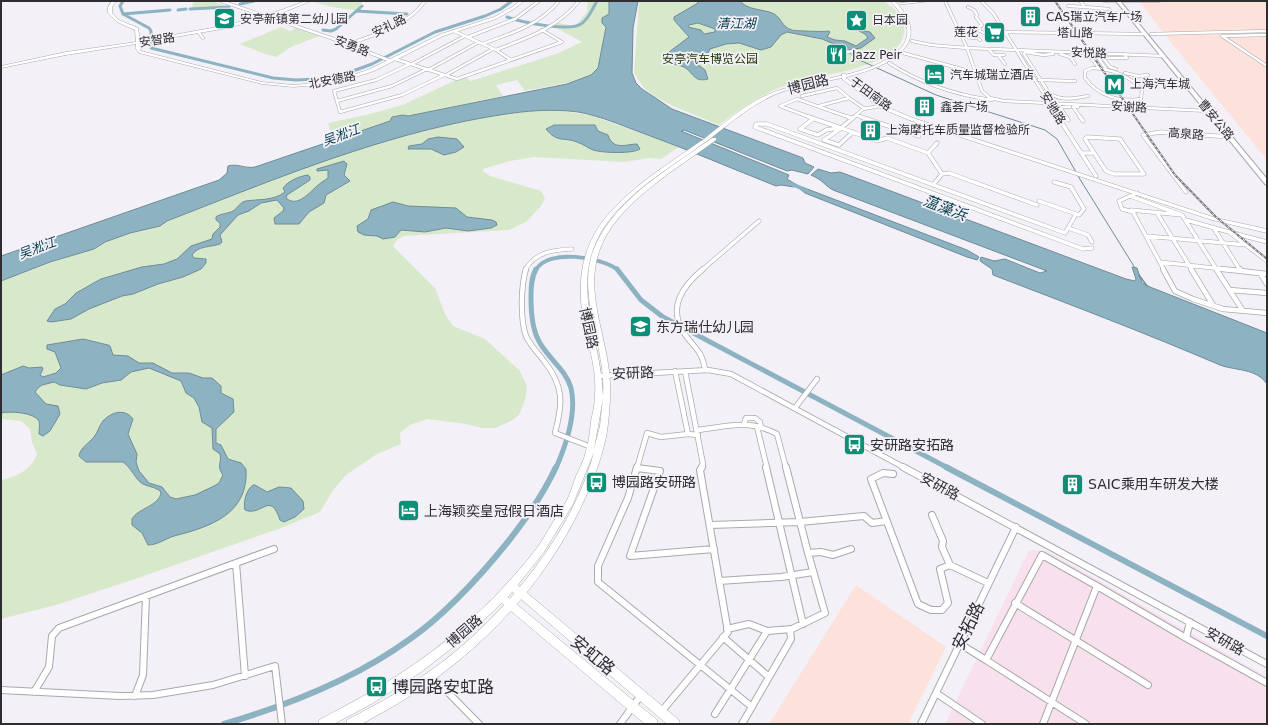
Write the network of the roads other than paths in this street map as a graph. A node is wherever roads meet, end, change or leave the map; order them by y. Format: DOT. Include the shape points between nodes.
graph roads {
  1 [pos="114,1"];
  2 [pos="221,1"];
  3 [pos="310,1"];
  4 [pos="425,1"];
  5 [pos="522,1"];
  6 [pos="539,1"];
  7 [pos="559,1"];
  8 [pos="579,1"];
  9 [pos="929,1"];
  10 [pos="945,1"];
  11 [pos="981,1"];
  12 [pos="1080,1"];
  13 [pos="1104,1"];
  14 [pos="1118,1"];
  15 [pos="1124,1"];
  16 [pos="1160,1"];
  17 [pos="896,2"];
  18 [pos="1068,6"];
  19 [pos="968,7"];
  20 [pos="1085,7"];
  21 [pos="268,16"];
  22 [pos="1117,19"];
  23 [pos="542,30"];
  24 [pos="454,31"];
  25 [pos="1267,31"];
  26 [pos="1004,32"];
  27 [pos="982,33"];
  28 [pos="1148,34"];
  29 [pos="1267,35"];
  30 [pos="467,37"];
  31 [pos="962,37"];
  32 [pos="983,37"];
  33 [pos="980,40"];
  34 [pos="912,41"];
  35 [pos="990,42"];
  36 [pos="138,43"];
  37 [pos="481,43"];
  38 [pos="349,44"];
  39 [pos="968,48"];
  40 [pos="988,49"];
  41 [pos="494,50"];
  42 [pos="1015,50"];
  43 [pos="857,51"];
  44 [pos="845,52"];
  45 [pos="902,53"];
  46 [pos="1085,53"];
  47 [pos="1095,53"];
  48 [pos="1124,54"];
  49 [pos="998,55"];
  50 [pos="1004,55"];
  51 [pos="1164,56"];
  52 [pos="393,60"];
  53 [pos="511,60"];
  54 [pos="889,63"];
  55 [pos="411,64"];
  56 [pos="1005,64"];
  57 [pos="1075,64"];
  58 [pos="881,65"];
  59 [pos="1267,66"];
  60 [pos="1,67"];
  61 [pos="1095,68"];
  62 [pos="1106,69"];
  63 [pos="428,70"];
  64 [pos="977,71"];
  65 [pos="445,75"];
  66 [pos="1148,75"];
  67 [pos="846,77"];
  68 [pos="1035,80"];
  69 [pos="1041,80"];
  70 [pos="1075,81"];
  71 [pos="802,96"];
  72 [pos="1088,96"];
  73 [pos="850,98"];
  74 [pos="1073,98"];
  75 [pos="337,101"];
  76 [pos="1004,101"];
  77 [pos="1050,103"];
  78 [pos="1077,104"];
  79 [pos="818,106"];
  80 [pos="880,106"];
  81 [pos="1073,107"];
  82 [pos="1103,108"];
  83 [pos="865,109"];
  84 [pos="1208,111"];
  85 [pos="856,115"];
  86 [pos="852,118"];
  87 [pos="813,119"];
  88 [pos="1068,120"];
  89 [pos="1083,121"];
  90 [pos="841,128"];
  91 [pos="946,130"];
  92 [pos="854,132"];
  93 [pos="919,136"];
  94 [pos="1230,137"];
  95 [pos="938,143"];
  96 [pos="928,153"];
  97 [pos="1081,153"];
  98 [pos="1094,153"];
  99 [pos="942,174"];
  100 [pos="1267,174"];
  101 [pos="1091,176"];
  102 [pos="1054,182"];
  103 [pos="1267,183"];
  104 [pos="933,185"];
  105 [pos="1186,192"];
  106 [pos="1137,193"];
  107 [pos="1130,196"];
  108 [pos="1039,201"];
  109 [pos="1037,205"];
  110 [pos="1126,210"];
  111 [pos="1157,213"];
  112 [pos="1076,214"];
  113 [pos="1182,215"];
  114 [pos="1186,220"];
  115 [pos="759,221"];
  116 [pos="1213,227"];
  117 [pos="1068,228"];
  118 [pos="1267,228"];
  119 [pos="1267,231"];
  120 [pos="1230,232"];
  121 [pos="1146,236"];
  122 [pos="1172,238"];
  123 [pos="1199,241"];
  124 [pos="1092,242"];
  125 [pos="1267,242"];
  126 [pos="1223,243"];
  127 [pos="1247,245"];
  128 [pos="1092,248"];
  129 [pos="572,249"];
  130 [pos="1267,261"];
  131 [pos="1160,262"];
  132 [pos="1189,266"];
  133 [pos="1216,269"];
  134 [pos="1241,271"];
  135 [pos="1260,273"];
  136 [pos="1267,274"];
  137 [pos="1267,284"];
  138 [pos="1230,290"];
  139 [pos="1267,293"];
  140 [pos="1213,305"];
  141 [pos="1243,311"];
  142 [pos="1267,313"];
  143 [pos="705,370"];
  144 [pos="685,371"];
  145 [pos="675,372"];
  146 [pos="602,375"];
  147 [pos="817,379"];
  148 [pos="795,408"];
  149 [pos="744,424"];
  150 [pos="759,428"];
  151 [pos="697,432"];
  152 [pos="688,434"];
  153 [pos="591,447"];
  154 [pos="637,468"];
  155 [pos="893,474"];
  156 [pos="932,515"];
  157 [pos="887,521"];
  158 [pos="800,522"];
  159 [pos="778,523"];
  160 [pos="710,525"];
  161 [pos="1016,527"];
  162 [pos="274,549"];
  163 [pos="714,549"];
  164 [pos="851,549"];
  165 [pos="808,553"];
  166 [pos="236,563"];
  167 [pos="950,565"];
  168 [pos="813,572"];
  169 [pos="790,575"];
  170 [pos="719,581"];
  171 [pos="988,584"];
  172 [pos="511,585"];
  173 [pos="1097,586"];
  174 [pos="521,593"];
  175 [pos="146,596"];
  176 [pos="501,597"];
  177 [pos="1015,603"];
  178 [pos="511,604"];
  179 [pos="1190,622"];
  180 [pos="803,624"];
  181 [pos="790,629"];
  182 [pos="727,630"];
  183 [pos="768,631"];
  184 [pos="723,637"];
  185 [pos="1186,638"];
  186 [pos="1077,641"];
  187 [pos="960,644"];
  188 [pos="750,659"];
  189 [pos="986,660"];
  190 [pos="700,664"];
  191 [pos="1267,664"];
  192 [pos="245,676"];
  193 [pos="431,676"];
  194 [pos="769,678"];
  195 [pos="1267,683"];
  196 [pos="1148,686"];
  197 [pos="731,689"];
  198 [pos="1,690"];
  199 [pos="34,692"];
  200 [pos="936,693"];
  201 [pos="641,695"];
  202 [pos="135,696"];
  203 [pos="1051,701"];
  204 [pos="633,707"];
  205 [pos="752,707"];
  206 [pos="661,712"];
  207 [pos="715,714"];
  208 [pos="282,721"];
  209 [pos="323,724"];
  210 [pos="351,724"];
  211 [pos="479,724"];
  212 [pos="620,724"];
  213 [pos="653,724"];
  214 [pos="675,724"];
  215 [pos="742,724"];
  216 [pos="921,724"];
  217 [pos="982,724"];
  218 [pos="1043,724"];
  219 [pos="1086,724"];
  1 -- 36 [label="main road" via="110,7 110,14 118,21 137,29"];
  2 -- 21 [label="street, 安勇路"];
  3 -- 21 [label="main road, 安智路"];
  4 -- 38 [label="street, 安礼路" via="402,21"];
  5 -- 24 [label="main road, 北安德路" via="495,18"];
  6 -- 30 [label="street" via="532,9 515,19"];
  7 -- 37 [label="street" via="535,21"];
  8 -- 23 [label="street" via="567,15"];
  9 -- 17 [label="main road"];
  10 -- 31 [label="street"];
  11 -- 26 [label="street, 安驰路" via="993,13"];
  12 -- 20 [label="street"];
  13 -- 14 [label="main road"];
  14 -- 15 [label="main road"];
  14 -- 28 [label="highway, 曹安公路"];
  15 -- 16 [label="main road"];
  15 -- 28 [label="highway, 曹安公路"];
  17 -- 34 [label="main road" via="908,12 913,21"];
  17 -- 58 [label="main road, 博园路" via="906,16 910,33 901,49"];
  18 -- 20 [label="street"];
  19 -- 27 [label="street" via="977,14 976,17 982,25 979,27"];
  20 -- 22 [label="street" via="1109,9"];
  21 -- 36 [label="main road, 安智路" via="200,33"];
  21 -- 38 [label="street, 安勇路"];
  23 -- 41 [label="street"];
  23 -- 53 [label="street, 安勇路" via="562,42"];
  24 -- 30 [label="street"];
  24 -- 52 [label="main road, 北安德路"];
  25 -- 28 [label="street, 塔山路"];
  26 -- 28 [label="street, 塔山路"];
  26 -- 42 [label="street, 安驰路"];
  27 -- 32 [label="street"];
  27 -- 35 [label="street" via="986,34"];
  28 -- 51 [label="highway, 曹安公路"];
  28 -- 100 [label="highway, 曹安公路"];
  29 -- 59 [label="street" via="1222,36"];
  30 -- 37 [label="street"];
  30 -- 55 [label="street"];
  31 -- 33 [label="street"];
  31 -- 39 [label="street"];
  34 -- 39 [label="street, 安悦路"];
  34 -- 45 [label="main road, 博园路"];
  36 -- 52 [label="main road, 北安德路" via="138,50 146,54 278,85 333,82 364,73"];
  36 -- 60 [label="main road, 安智路"];
  37 -- 41 [label="street"];
  37 -- 63 [label="street"];
  38 -- 52 [label="street, 安勇路"];
  39 -- 40 [label="street, 安悦路"];
  39 -- 64 [label="street"];
  40 -- 42 [label="street, 安悦路"];
  40 -- 49 [label="street" via="994,55"];
  41 -- 53 [label="street"];
  41 -- 65 [label="street"];
  42 -- 46 [label="street, 安悦路"];
  42 -- 68 [label="street, 安驰路"];
  43 -- 44 [label="street"];
  45 -- 54 [label="main road, 博园路"];
  45 -- 64 [label="street"];
  46 -- 47 [label="street, 安悦路"];
  46 -- 61 [label="street" via="1090,54 1099,68"];
  47 -- 48 [label="street, 安悦路"];
  47 -- 62 [label="street"];
  48 -- 51 [label="street, 安悦路"];
  48 -- 66 [label="street" via="1127,58 1103,58 1111,68 1126,74"];
  49 -- 50 [label="street"];
  49 -- 56 [label="street"];
  51 -- 84 [label="highway, 曹安公路"];
  52 -- 55 [label="street, 安勇路"];
  53 -- 65 [label="street, 安勇路" via="457,79"];
  54 -- 58 [label="main road, 博园路"];
  54 -- 76 [label="street, 安谢路" via="931,84 971,98"];
  55 -- 63 [label="street, 安勇路"];
  55 -- 75 [label="street" via="376,80 334,91"];
  57 -- 69 [label="street" via="1070,57 1064,55 1025,52"];
  58 -- 67 [label="main road, 博园路"];
  61 -- 62 [label="street"];
  61 -- 62 [label="street" via="1085,71 1085,78 1094,88 1120,100 1141,99 1142,90 1136,83"];
  63 -- 65 [label="street, 安勇路"];
  63 -- 75 [label="street" via="392,86"];
  64 -- 76 [label="street" via="982,91 990,98"];
  65 -- 75 [label="street" via="402,95 351,110 340,112"];
  67 -- 80 [label="main road, 于田南路"];
  67 -- 91 [label="main road, 于田南路" via="889,108"];
  67 -- 146 [label="main road, 博园路" via="812,84 766,101 674,166 622,211 591,255 583,301"];
  68 -- 69 [label="street"];
  68 -- 77 [label="street, 安驰路"];
  69 -- 70 [label="street"];
  69 -- 74 [label="street" via="1053,96 1065,100"];
  71 -- 73 [label="street" via="837,88"];
  72 -- 74 [label="street"];
  73 -- 79 [label="street"];
  73 -- 83 [label="street"];
  74 -- 78 [label="street"];
  76 -- 77 [label="street, 安谢路"];
  77 -- 78 [label="street, 安谢路"];
  77 -- 97 [label="street, 安驰路"];
  78 -- 84 [label="street, 安谢路"];
  79 -- 86 [label="street"];
  79 -- 87 [label="street" via="797,99 780,106"];
  80 -- 83 [label="street"];
  80 -- 91 [label="main road, 于田南路"];
  81 -- 82 [label="street"];
  81 -- 88 [label="street" via="1060,107"];
  81 -- 89 [label="street"];
  83 -- 85 [label="street"];
  84 -- 94 [label="highway, 曹安公路"];
  85 -- 86 [label="street"];
  85 -- 93 [label="street"];
  86 -- 90 [label="street"];
  87 -- 90 [label="street"];
  87 -- 90 [label="street" via="800,129 818,135 826,130"];
  90 -- 92 [label="street"];
  90 -- 92 [label="street" via="824,140 839,145"];
  91 -- 101 [label="main road, 于田南路"];
  92 -- 96 [label="street" via="878,142 887,138"];
  94 -- 103 [label="highway, 曹安公路"];
  94 -- 105 [label="street, 高泉路" via="1161,132 1143,135"];
  95 -- 96 [label="street"];
  96 -- 99 [label="street"];
  97 -- 98 [label="street"];
  97 -- 101 [label="street, 安驰路"];
  98 -- 98 [label="street" via="1085,139 1120,139 1144,174 1114,174 1106,171"];
  99 -- 104 [label="street"];
  99 -- 109 [label="street" via="949,173"];
  101 -- 106 [label="main road"];
  101 -- 118 [label="main road" via="1232,220"];
  102 -- 112 [label="street" via="1071,187 1084,209 1079,215"];
  104 -- 117 [label="street" via="1064,234"];
  104 -- 128 [label="street" via="767,124 756,124 755,127 1083,249"];
  106 -- 107 [label="street"];
  106 -- 119 [label="main road" via="1232,224"];
  107 -- 110 [label="street" via="1119,201 1122,209"];
  107 -- 113 [label="street"];
  108 -- 112 [label="street"];
  110 -- 111 [label="street"];
  110 -- 121 [label="street" via="1133,212"];
  111 -- 113 [label="street"];
  111 -- 122 [label="street"];
  112 -- 117 [label="street"];
  113 -- 114 [label="street"];
  114 -- 116 [label="street"];
  114 -- 123 [label="street"];
  115 -- 143 [label="street" via="684,286 678,298 678,319 681,328 701,353"];
  116 -- 120 [label="street"];
  116 -- 126 [label="street"];
  117 -- 124 [label="street" via="1088,235"];
  120 -- 125 [label="street"];
  120 -- 127 [label="street"];
  121 -- 122 [label="street"];
  121 -- 131 [label="street"];
  122 -- 123 [label="street"];
  122 -- 132 [label="street"];
  123 -- 126 [label="street"];
  123 -- 133 [label="street"];
  126 -- 127 [label="street"];
  126 -- 134 [label="street"];
  127 -- 130 [label="street"];
  129 -- 153 [label="street" via="546,252 535,257 525,270 523,319 532,348 556,377 560,390 561,410 555,433"];
  131 -- 132 [label="street"];
  131 -- 140 [label="street" via="1175,291"];
  132 -- 133 [label="street"];
  132 -- 140 [label="street"];
  133 -- 134 [label="street"];
  133 -- 138 [label="street"];
  134 -- 135 [label="street"];
  135 -- 136 [label="street"];
  135 -- 137 [label="street"];
  138 -- 139 [label="street"];
  138 -- 141 [label="street"];
  140 -- 141 [label="street"];
  141 -- 142 [label="street"];
  143 -- 144 [label="street, 安研路"];
  143 -- 148 [label="street, 安研路" via="731,374"];
  144 -- 145 [label="street, 安研路"];
  144 -- 151 [label="street"];
  145 -- 146 [label="street, 安研路"];
  145 -- 152 [label="street"];
  146 -- 153 [label="main road, 博园路" via="596,429"];
  146 -- 174 [label="main road, 博园路" via="606,409 603,434 592,474 573,515"];
  147 -- 148 [label="street"];
  148 -- 161 [label="street, 安研路"];
  149 -- 150 [label="street"];
  149 -- 150 [label="street" via="746,418 758,418 761,423"];
  149 -- 151 [label="street" via="718,426"];
  150 -- 158 [label="street" via="772,430 777,434"];
  150 -- 159 [label="street"];
  151 -- 152 [label="street"];
  151 -- 160 [label="street" via="702,464 700,470"];
  152 -- 154 [label="street" via="661,438 647,433"];
  153 -- 172 [label="main road, 博园路" via="575,491 550,538"];
  154 -- 163 [label="street" via="660,472 630,556"];
  154 -- 190 [label="street" via="628,498 598,566 598,582"];
  155 -- 157 [label="street" via="882,473 871,479"];
  156 -- 167 [label="street"];
  157 -- 158 [label="street" via="872,523 864,516"];
  157 -- 167 [label="street" via="918,604 931,610 942,610 948,603 940,569"];
  158 -- 159 [label="street"];
  158 -- 165 [label="street"];
  159 -- 160 [label="street"];
  159 -- 169 [label="street"];
  160 -- 163 [label="street"];
  161 -- 171 [label="street, 安拓路"];
  161 -- 179 [label="street, 安研路"];
  162 -- 166 [label="street"];
  163 -- 170 [label="street"];
  164 -- 165 [label="street" via="833,555 822,552"];
  165 -- 168 [label="street"];
  166 -- 175 [label="street"];
  166 -- 192 [label="street"];
  167 -- 171 [label="street"];
  168 -- 169 [label="street"];
  168 -- 180 [label="street" via="825,613"];
  169 -- 170 [label="street"];
  169 -- 180 [label="street"];
  170 -- 182 [label="street"];
  171 -- 187 [label="street, 安拓路"];
  172 -- 174 [label="main road, 安虹路"];
  172 -- 176 [label="main road, 博园路"];
  173 -- 177 [label="street" via="1042,555"];
  173 -- 185 [label="street"];
  173 -- 186 [label="street"];
  174 -- 178 [label="main road, 博园路"];
  174 -- 201 [label="main road, 安虹路"];
  175 -- 199 [label="street" via="55,631 51,641 50,663"];
  175 -- 202 [label="street" via="143,675"];
  176 -- 178 [label="main road, 安虹路"];
  176 -- 209 [label="main road, 博园路" via="463,634 431,659 359,706"];
  177 -- 186 [label="street"];
  177 -- 189 [label="street"];
  178 -- 193 [label="main road, 博园路" via="494,623"];
  178 -- 204 [label="main road, 安虹路"];
  179 -- 185 [label="street"];
  179 -- 191 [label="street, 安研路"];
  180 -- 181 [label="street"];
  181 -- 183 [label="street"];
  181 -- 194 [label="street" via="791,639"];
  182 -- 183 [label="street" via="749,624"];
  182 -- 184 [label="street"];
  183 -- 188 [label="street"];
  184 -- 188 [label="street"];
  184 -- 190 [label="street"];
  185 -- 195 [label="street"];
  186 -- 196 [label="street"];
  186 -- 203 [label="street"];
  187 -- 189 [label="street"];
  187 -- 200 [label="street, 安拓路"];
  188 -- 194 [label="street"];
  188 -- 197 [label="street"];
  189 -- 203 [label="street"];
  190 -- 197 [label="street"];
  190 -- 206 [label="street"];
  192 -- 202 [label="street" via="173,692"];
  192 -- 208 [label="street" via="275,666"];
  193 -- 210 [label="main road, 博园路"];
  193 -- 211 [label="street"];
  194 -- 205 [label="street"];
  197 -- 205 [label="street"];
  197 -- 207 [label="street"];
  198 -- 199 [label="street"];
  199 -- 202 [label="street"];
  200 -- 216 [label="street, 安拓路"];
  200 -- 217 [label="street"];
  201 -- 204 [label="street"];
  201 -- 206 [label="main road, 安虹路"];
  203 -- 218 [label="street"];
  203 -- 219 [label="street"];
  204 -- 212 [label="street"];
  204 -- 213 [label="main road, 安虹路"];
  205 -- 215 [label="street"];
  206 -- 214 [label="main road, 安虹路"];
}
